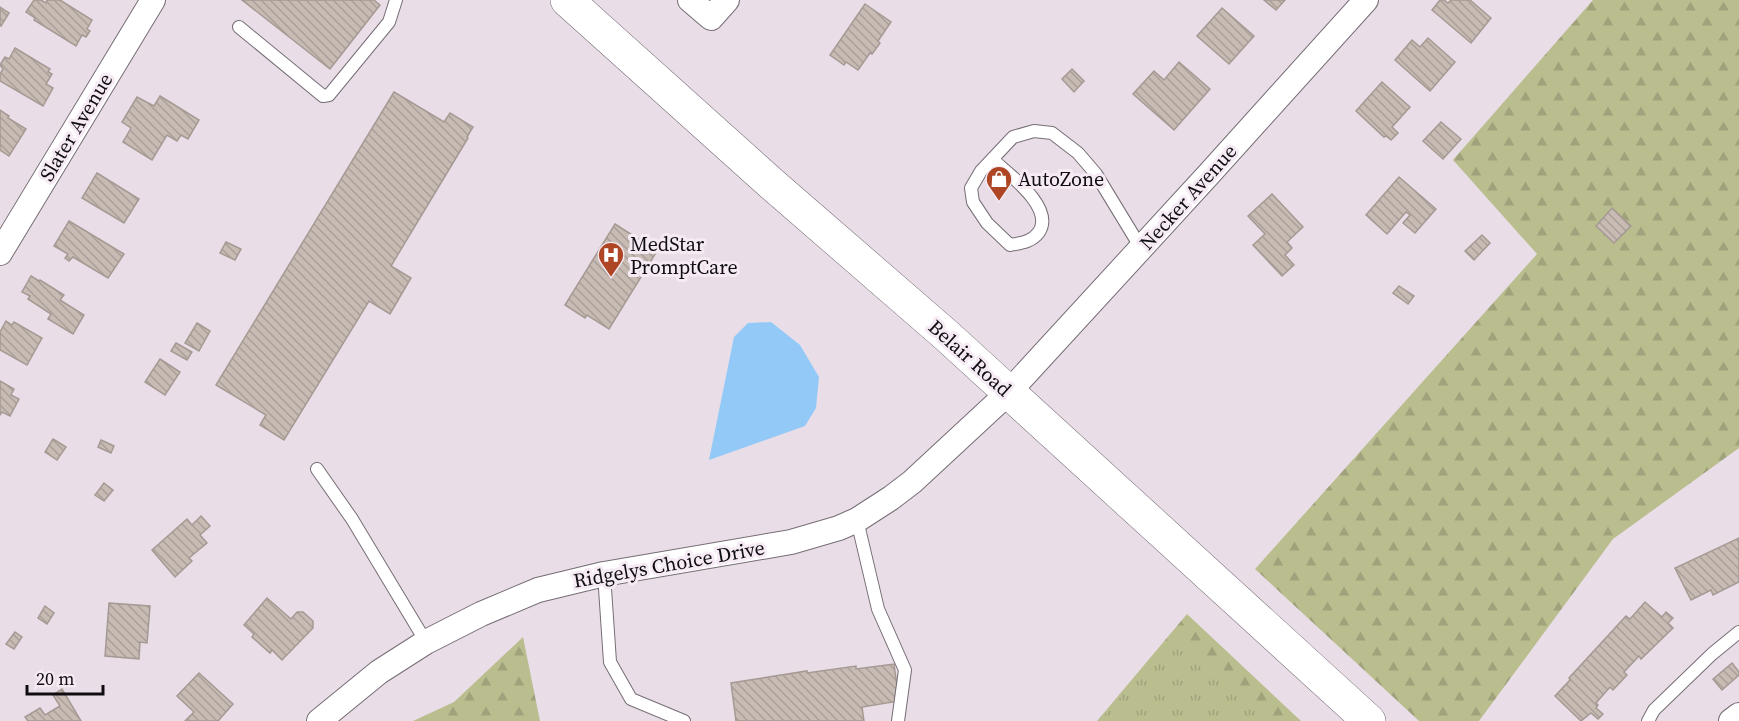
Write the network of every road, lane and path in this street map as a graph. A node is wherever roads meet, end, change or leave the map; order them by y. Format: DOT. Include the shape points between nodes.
graph roads {
  1 [pos="153,0"];
  2 [pos="396,0"];
  3 [pos="567,0"];
  4 [pos="690,0"];
  5 [pos="727,0"];
  6 [pos="1366,0"];
  7 [pos="239,27"];
  8 [pos="992,159"];
  9 [pos="1141,248"];
  10 [pos="0,253"];
  11 [pos="1008,393"];
  12 [pos="317,469"];
  13 [pos="857,520"];
  14 [pos="604,574"];
  15 [pos="1739,632"];
  16 [pos="426,642"];
  17 [pos="1739,715"];
  18 [pos="319,721"];
  19 [pos="684,721"];
  20 [pos="898,721"];
  21 [pos="1369,721"];
  22 [pos="1648,721"];
  23 [pos="1731,721"];
  1 -- 10 [label="street, Slater Avenue"];
  2 -- 7 [label="lane" via="389,22 328,95 323,96"];
  3 -- 11 [label="highway, Belair Road"];
  4 -- 5 [label="street" via="711,18"];
  6 -- 9 [label="street, Necker Avenue"];
  8 -- 8 [label="lane" via="971,188 973,202 987,223 1010,245 1023,243 1035,237 1043,226 1041,211 1031,195"];
  8 -- 9 [label="lane" via="1013,137 1034,130 1052,133 1078,153 1096,174"];
  9 -- 11 [label="street, Necker Avenue"];
  11 -- 13 [label="street, Ridgelys Choice Drive" via="912,482"];
  11 -- 21 [label="highway, Belair Road"];
  12 -- 16 [label="lane"];
  13 -- 14 [label="street, Ridgelys Choice Drive" via="791,542"];
  13 -- 20 [label="lane" via="878,609 905,670"];
  14 -- 16 [label="street, Ridgelys Choice Drive" via="538,590"];
  14 -- 19 [label="lane" via="610,662 631,699"];
  15 -- 22 [label="lane" via="1654,710"];
  16 -- 18 [label="street, Ridgelys Choice Drive" via="379,672"];
  17 -- 23 [label="street"];
}
